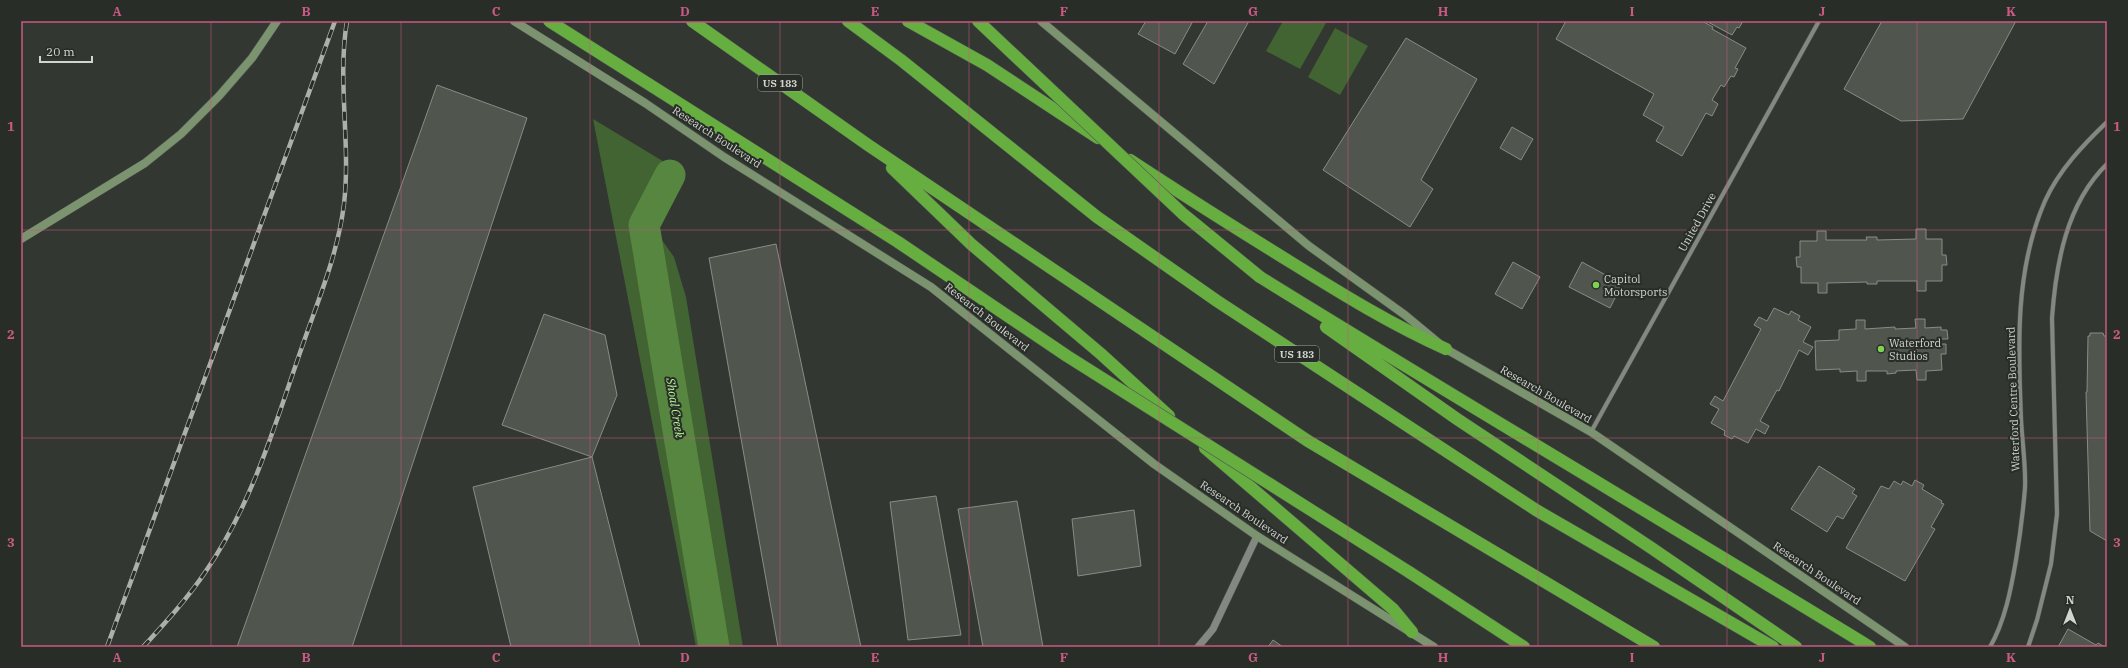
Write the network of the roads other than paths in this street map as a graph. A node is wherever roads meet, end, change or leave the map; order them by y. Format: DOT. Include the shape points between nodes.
graph roads {
  1 [pos="277,21"];
  2 [pos="514,21"];
  3 [pos="549,21"];
  4 [pos="692,21"];
  5 [pos="848,21"];
  6 [pos="908,21"];
  7 [pos="978,21"];
  8 [pos="1041,21"];
  9 [pos="1819,21"];
  10 [pos="2107,122"];
  11 [pos="868,145"];
  12 [pos="2107,164"];
  13 [pos="21,239"];
  14 [pos="1260,277"];
  15 [pos="1446,349"];
  16 [pos="1591,432"];
  17 [pos="1257,536"];
  18 [pos="1412,632"];
  19 [pos="1198,647"];
  20 [pos="1434,647"];
  21 [pos="1524,647"];
  22 [pos="1654,647"];
  23 [pos="1773,647"];
  24 [pos="1796,647"];
  25 [pos="1870,647"];
  26 [pos="1905,647"];
  27 [pos="1990,647"];
  28 [pos="2028,647"];
  1 -- 13 [label="main road" via="252,58 181,134 145,163"];
  2 -- 17 [label="main road, Research Boulevard" via="931,287 1122,440"];
  3 -- 21 [label="highway, bridge" via="898,242 1074,361"];
  4 -- 11 [label="highway, US 183"];
  5 -- 23 [label="highway, US 183" via="1097,216 1217,301 1536,510"];
  6 -- 15 [label="highway" via="987,65 1196,204 1335,290 1415,335"];
  7 -- 14 [label="highway, bridge" via="1182,214"];
  8 -- 15 [label="main road, Research Boulevard" via="1309,246 1405,315"];
  9 -- 16 [label="street, United Drive"];
  10 -- 27 [label="street, Waterford Centre Boulevard" via="2064,169 2046,200 2030,245 2021,293 2019,336 2025,487 2021,531 2005,612"];
  11 -- 18 [label="highway" via="971,244 1393,609"];
  11 -- 22 [label="highway, US 183" via="1308,441"];
  12 -- 28 [label="street" via="2082,196 2060,254 2052,318 2057,514 2051,564"];
  14 -- 24 [label="highway" via="1305,312 1457,419"];
  14 -- 25 [label="highway" via="1455,398 1618,493"];
  15 -- 16 [label="main road, Research Boulevard"];
  16 -- 26 [label="main road, Research Boulevard"];
  17 -- 18 [label="main road, Research Boulevard"];
  17 -- 19 [label="street" via="1213,629"];
  18 -- 20 [label="main road, Research Boulevard"];
}
